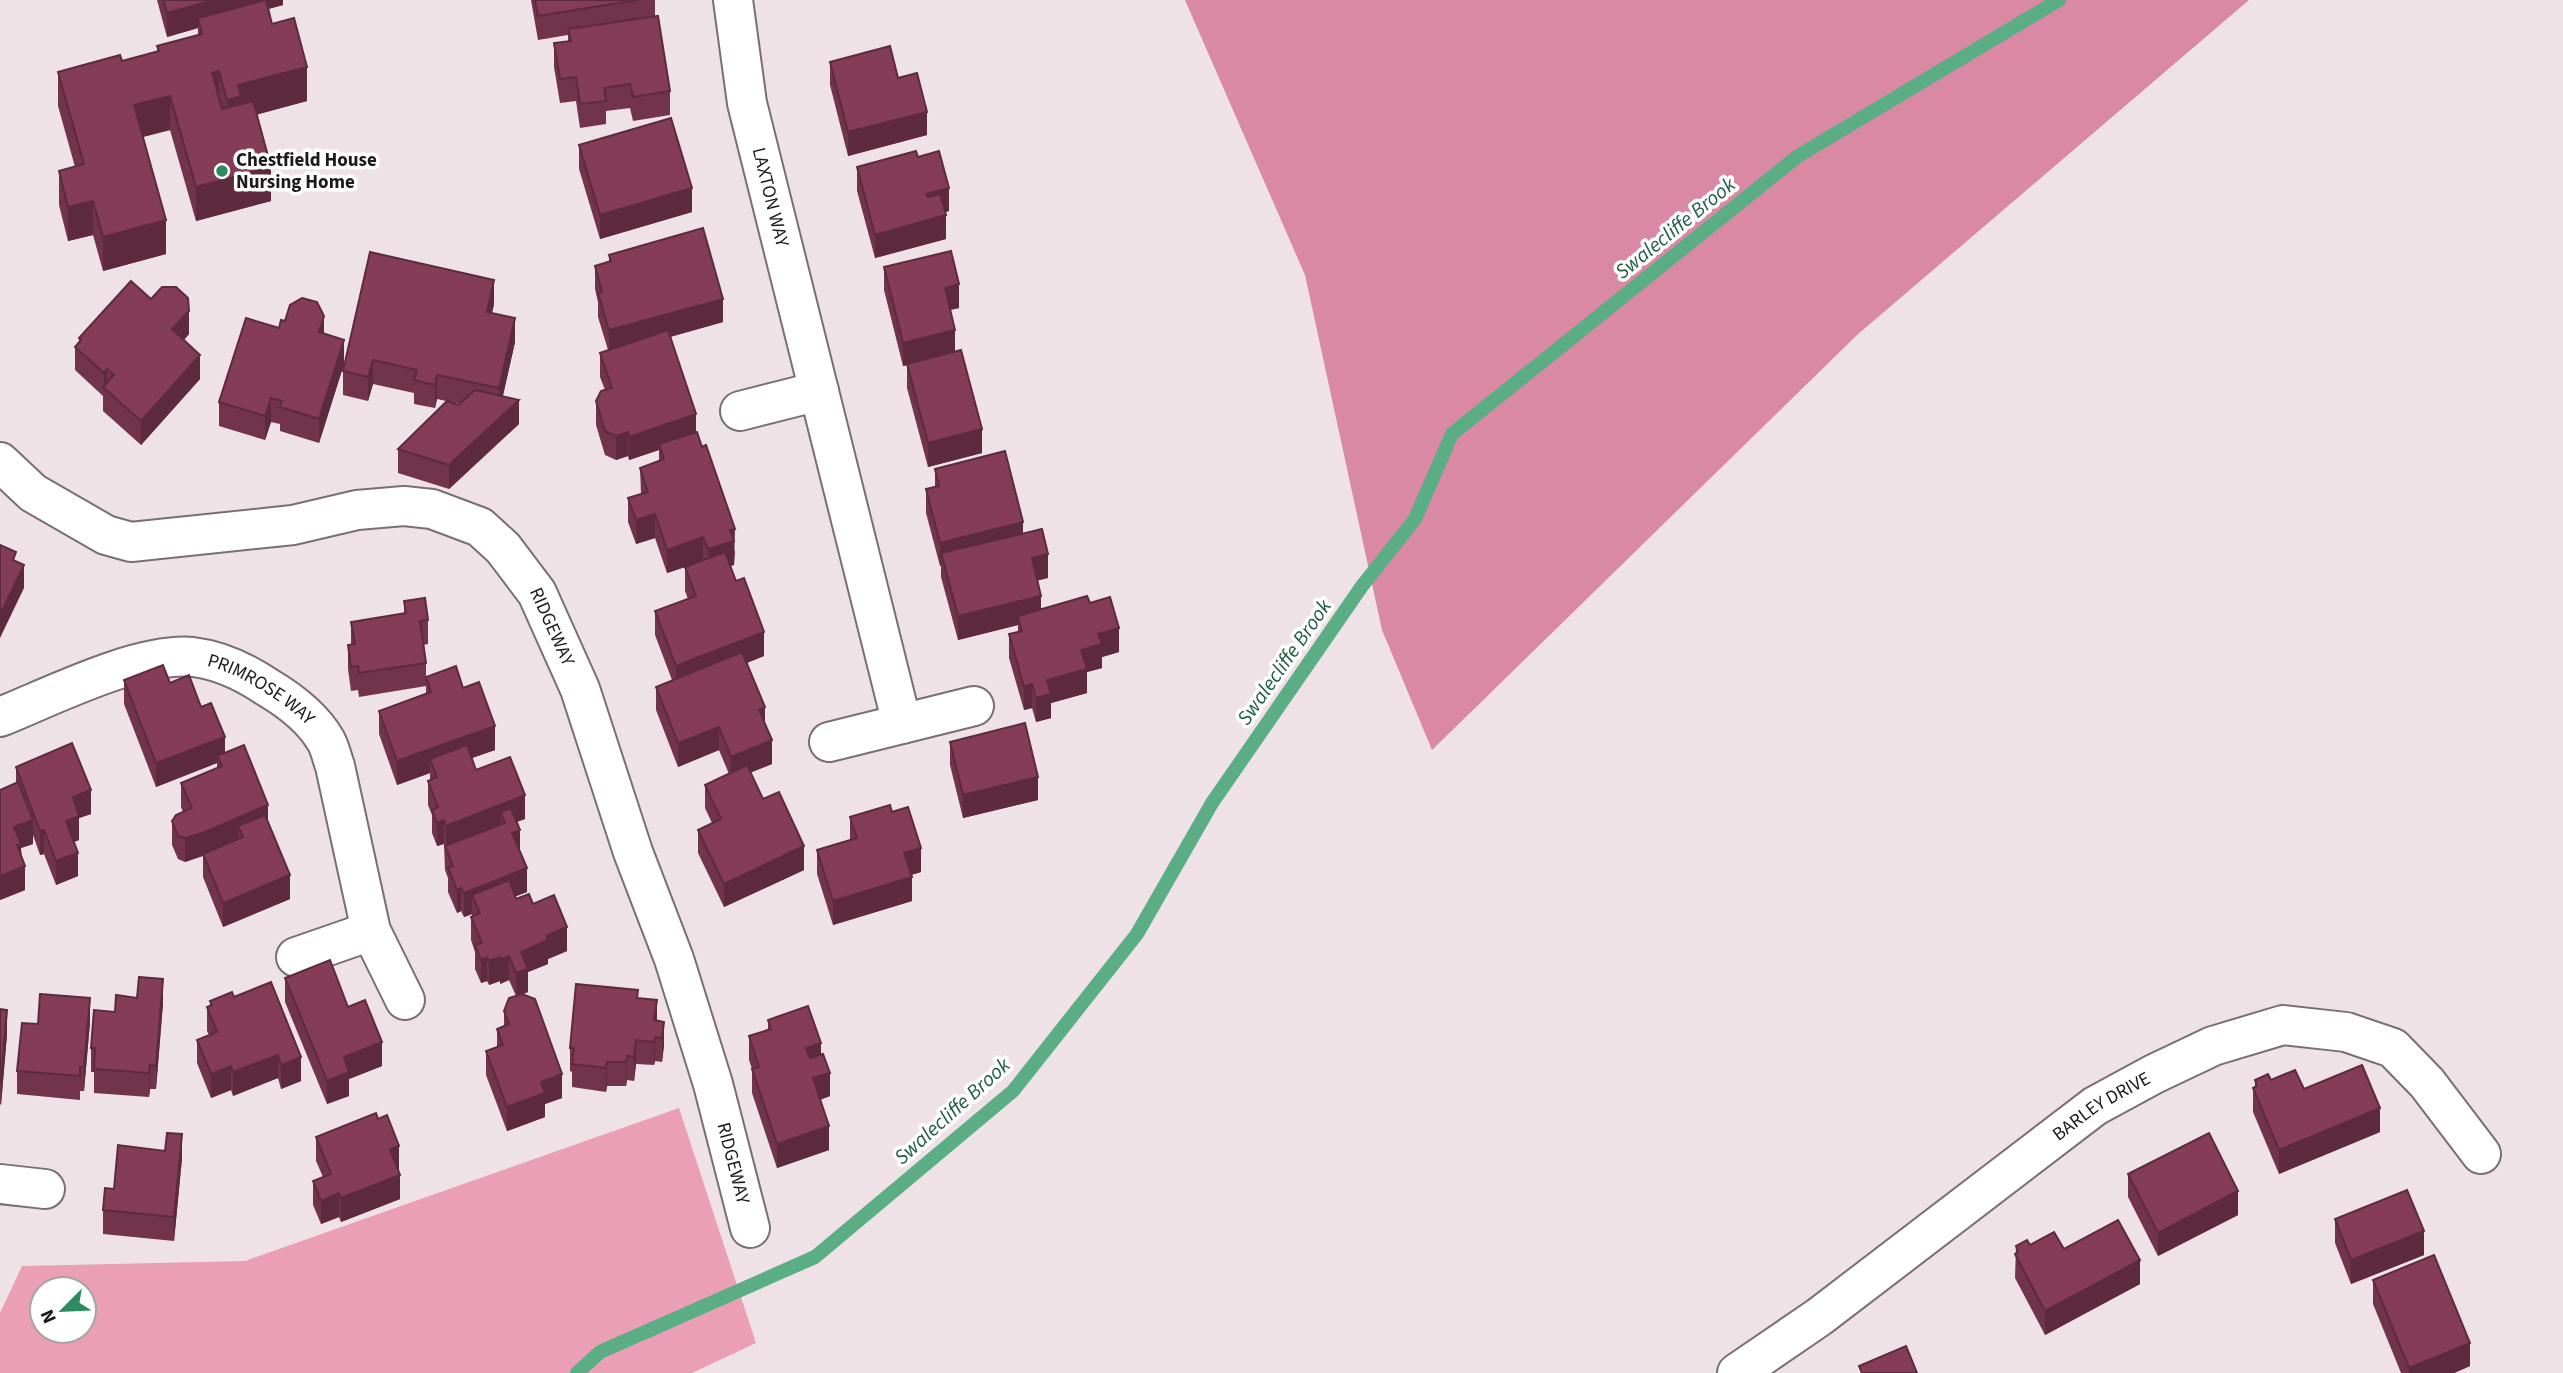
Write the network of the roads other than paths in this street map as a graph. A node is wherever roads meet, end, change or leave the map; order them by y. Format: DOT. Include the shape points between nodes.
graph roads {
  1 [pos="733,0"];
  2 [pos="819,391"];
  3 [pos="740,411"];
  4 [pos="0,462"];
  5 [pos="974,706"];
  6 [pos="0,717"];
  7 [pos="902,724"];
  8 [pos="829,741"];
  9 [pos="371,931"];
  10 [pos="296,957"];
  11 [pos="405,1000"];
  12 [pos="2481,1154"];
  13 [pos="0,1184"];
  14 [pos="45,1189"];
  15 [pos="750,1228"];
  16 [pos="1737,1373"];
  1 -- 2 [label="street, LAXTON WAY" via="747,103"];
  2 -- 3 [label="street"];
  2 -- 7 [label="street, LAXTON WAY"];
  4 -- 15 [label="street, RIDGEWAY" via="33,492 106,535 131,542 293,525 357,510 404,506 432,509 480,527 503,548 537,593 580,689 674,959 713,1084"];
  5 -- 7 [label="street"];
  6 -- 9 [label="street, PRIMROSE WAY" via="117,670 161,658 193,657 250,676 309,719 326,741"];
  7 -- 8 [label="street"];
  9 -- 10 [label="street"];
  9 -- 11 [label="street, PRIMROSE WAY"];
  12 -- 16 [label="street, BARLEY DRIVE" via="2427,1083 2393,1048 2346,1032 2283,1026 2213,1046 2095,1106 1819,1317"];
  13 -- 14 [label="street"];
}
